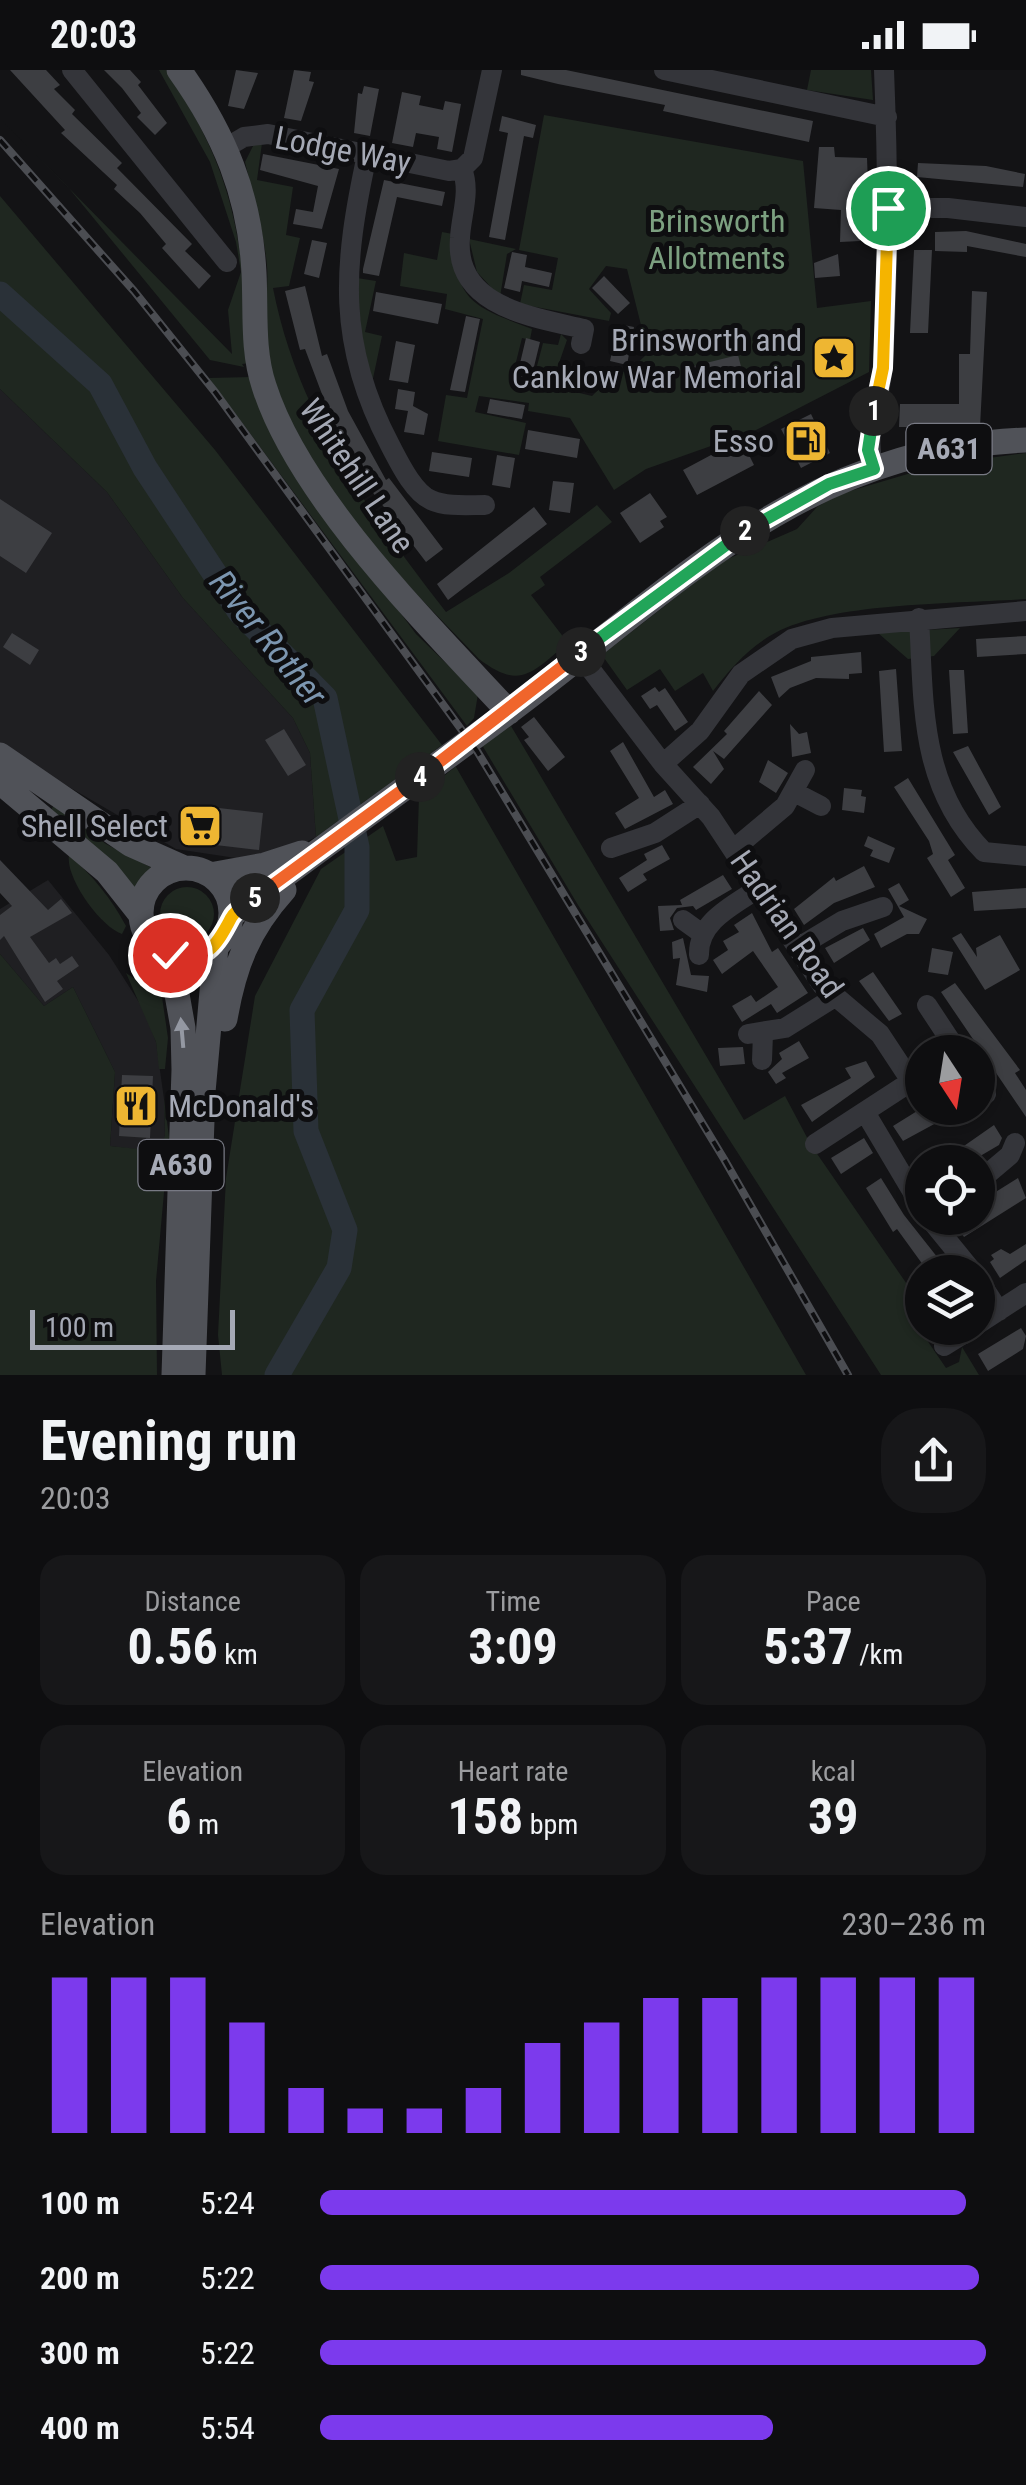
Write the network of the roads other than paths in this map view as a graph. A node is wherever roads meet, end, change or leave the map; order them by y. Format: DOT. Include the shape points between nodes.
graph roads {
  1 [pos="72,70"];
  2 [pos="180,70"];
  3 [pos="492,70"];
  4 [pos="664,70"];
  5 [pos="884,70"];
  6 [pos="886,117"];
  7 [pos="228,147"];
  8 [pos="367,155"];
  9 [pos="462,169"];
  10 [pos="888,208"];
  11 [pos="1026,217"];
  12 [pos="227,262"];
  13 [pos="581,344"];
  14 [pos="1026,440"];
  15 [pos="874,469"];
  16 [pos="484,506"];
  17 [pos="1026,611"];
  18 [pos="919,618"];
  19 [pos="579,654"];
  20 [pos="509,712"];
  21 [pos="0,755"];
  22 [pos="663,764"];
  23 [pos="805,770"];
  24 [pos="1,784"];
  25 [pos="796,793"];
  26 [pos="700,804"];
  27 [pos="821,806"];
  28 [pos="333,838"];
  29 [pos="611,848"];
  30 [pos="734,850"];
  31 [pos="1026,856"];
  32 [pos="197,872"];
  33 [pos="759,888"];
  34 [pos="883,906"];
  35 [pos="141,915"];
  36 [pos="231,916"];
  37 [pos="682,920"];
  38 [pos="216,946"];
  39 [pos="797,948"];
  40 [pos="170,955"];
  41 [pos="832,998"];
  42 [pos="927,1004"];
  43 [pos="946,1035"];
  44 [pos="762,1060"];
  45 [pos="905,1064"];
  46 [pos="905,1086"];
  47 [pos="866,1112"];
  48 [pos="815,1144"];
  49 [pos="1017,1155"];
  50 [pos="995,1170"];
  51 [pos="905,1179"];
  52 [pos="199,1186"];
  53 [pos="943,1235"];
  54 [pos="959,1255"];
  55 [pos="1026,1293"];
  56 [pos="995,1305"];
  57 [pos="999,1311"];
  58 [pos="995,1314"];
  59 [pos="174,1375"];
  60 [pos="194,1375"];
  1 -- 12 [label="street"];
  2 -- 7 [label="main road, Whitehill Lane"];
  3 -- 9 [label="street" via="473,158"];
  4 -- 6 [label="street"];
  5 -- 6 [label="street"];
  6 -- 10 [label="street"];
  7 -- 8 [label="street, Lodge Way" via="257,133"];
  7 -- 20 [label="main road, Whitehill Lane" via="252,248 259,369 278,423 378,567"];
  8 -- 9 [label="street, Lodge Way"];
  8 -- 16 [label="street" via="347,256 361,384 425,497"];
  9 -- 13 [label="street" via="467,187 459,241 471,282 508,310 584,329"];
  10 -- 11 [label="street"];
  10 -- 15 [label="street" via="883,368 868,450"];
  14 -- 15 [label="main road, A631" via="953,448"];
  15 -- 19 [label="main road, A631" via="797,501 714,551"];
  17 -- 18 [label="street"];
  18 -- 22 [label="street" via="832,628 776,646 741,674 700,731"];
  18 -- 31 [label="street" via="926,739 940,788 984,852"];
  19 -- 20 [label="main road, A631"];
  19 -- 22 [label="street, Hadrian Road"];
  20 -- 28 [label="main road, A631"];
  21 -- 32 [label="main road" via="130,844"];
  22 -- 26 [label="street, Hadrian Road"];
  23 -- 25 [label="street"];
  24 -- 35 [label="main road, A630" via="107,872"];
  25 -- 27 [label="street"];
  25 -- 30 [label="street"];
  26 -- 29 [label="street" via="655,833"];
  26 -- 30 [label="street, Hadrian Road"];
  28 -- 32 [label="main road, A631" via="266,866"];
  28 -- 36 [label="main road"];
  28 -- 52 [label="main road, A630" via="258,920 234,967"];
  30 -- 33 [label="street, Hadrian Road"];
  32 -- 35 [label="main road" via="163,874 151,884"];
  32 -- 36 [label="main road" via="228,895"];
  33 -- 37 [label="street" via="700,944"];
  33 -- 39 [label="street, Hadrian Road"];
  34 -- 39 [label="street"];
  35 -- 40 [label="main road, A630" via="148,938"];
  36 -- 38 [label="main road, A630"];
  38 -- 40 [label="main road" via="194,958"];
  38 -- 52 [label="main road, A630"];
  39 -- 41 [label="street, Hadrian Road"];
  59 -- 40 [label="main road, A630, one-way" via="184,1093"];
  41 -- 44 [label="street" via="798,1022 756,1034"];
  41 -- 45 [label="street, Hadrian Road" via="880,1034"];
  42 -- 43 [label="street"];
  46 -- 47 [label="street"];
  47 -- 48 [label="street"];
  47 -- 51 [label="street"];
  49 -- 50 [label="street"];
  52 -- 60 [label="main road, A630"];
  53 -- 54 [label="street"];
  55 -- 57 [label="street"];
  56 -- 57 [label="street"];
  57 -- 58 [label="street"];
}
